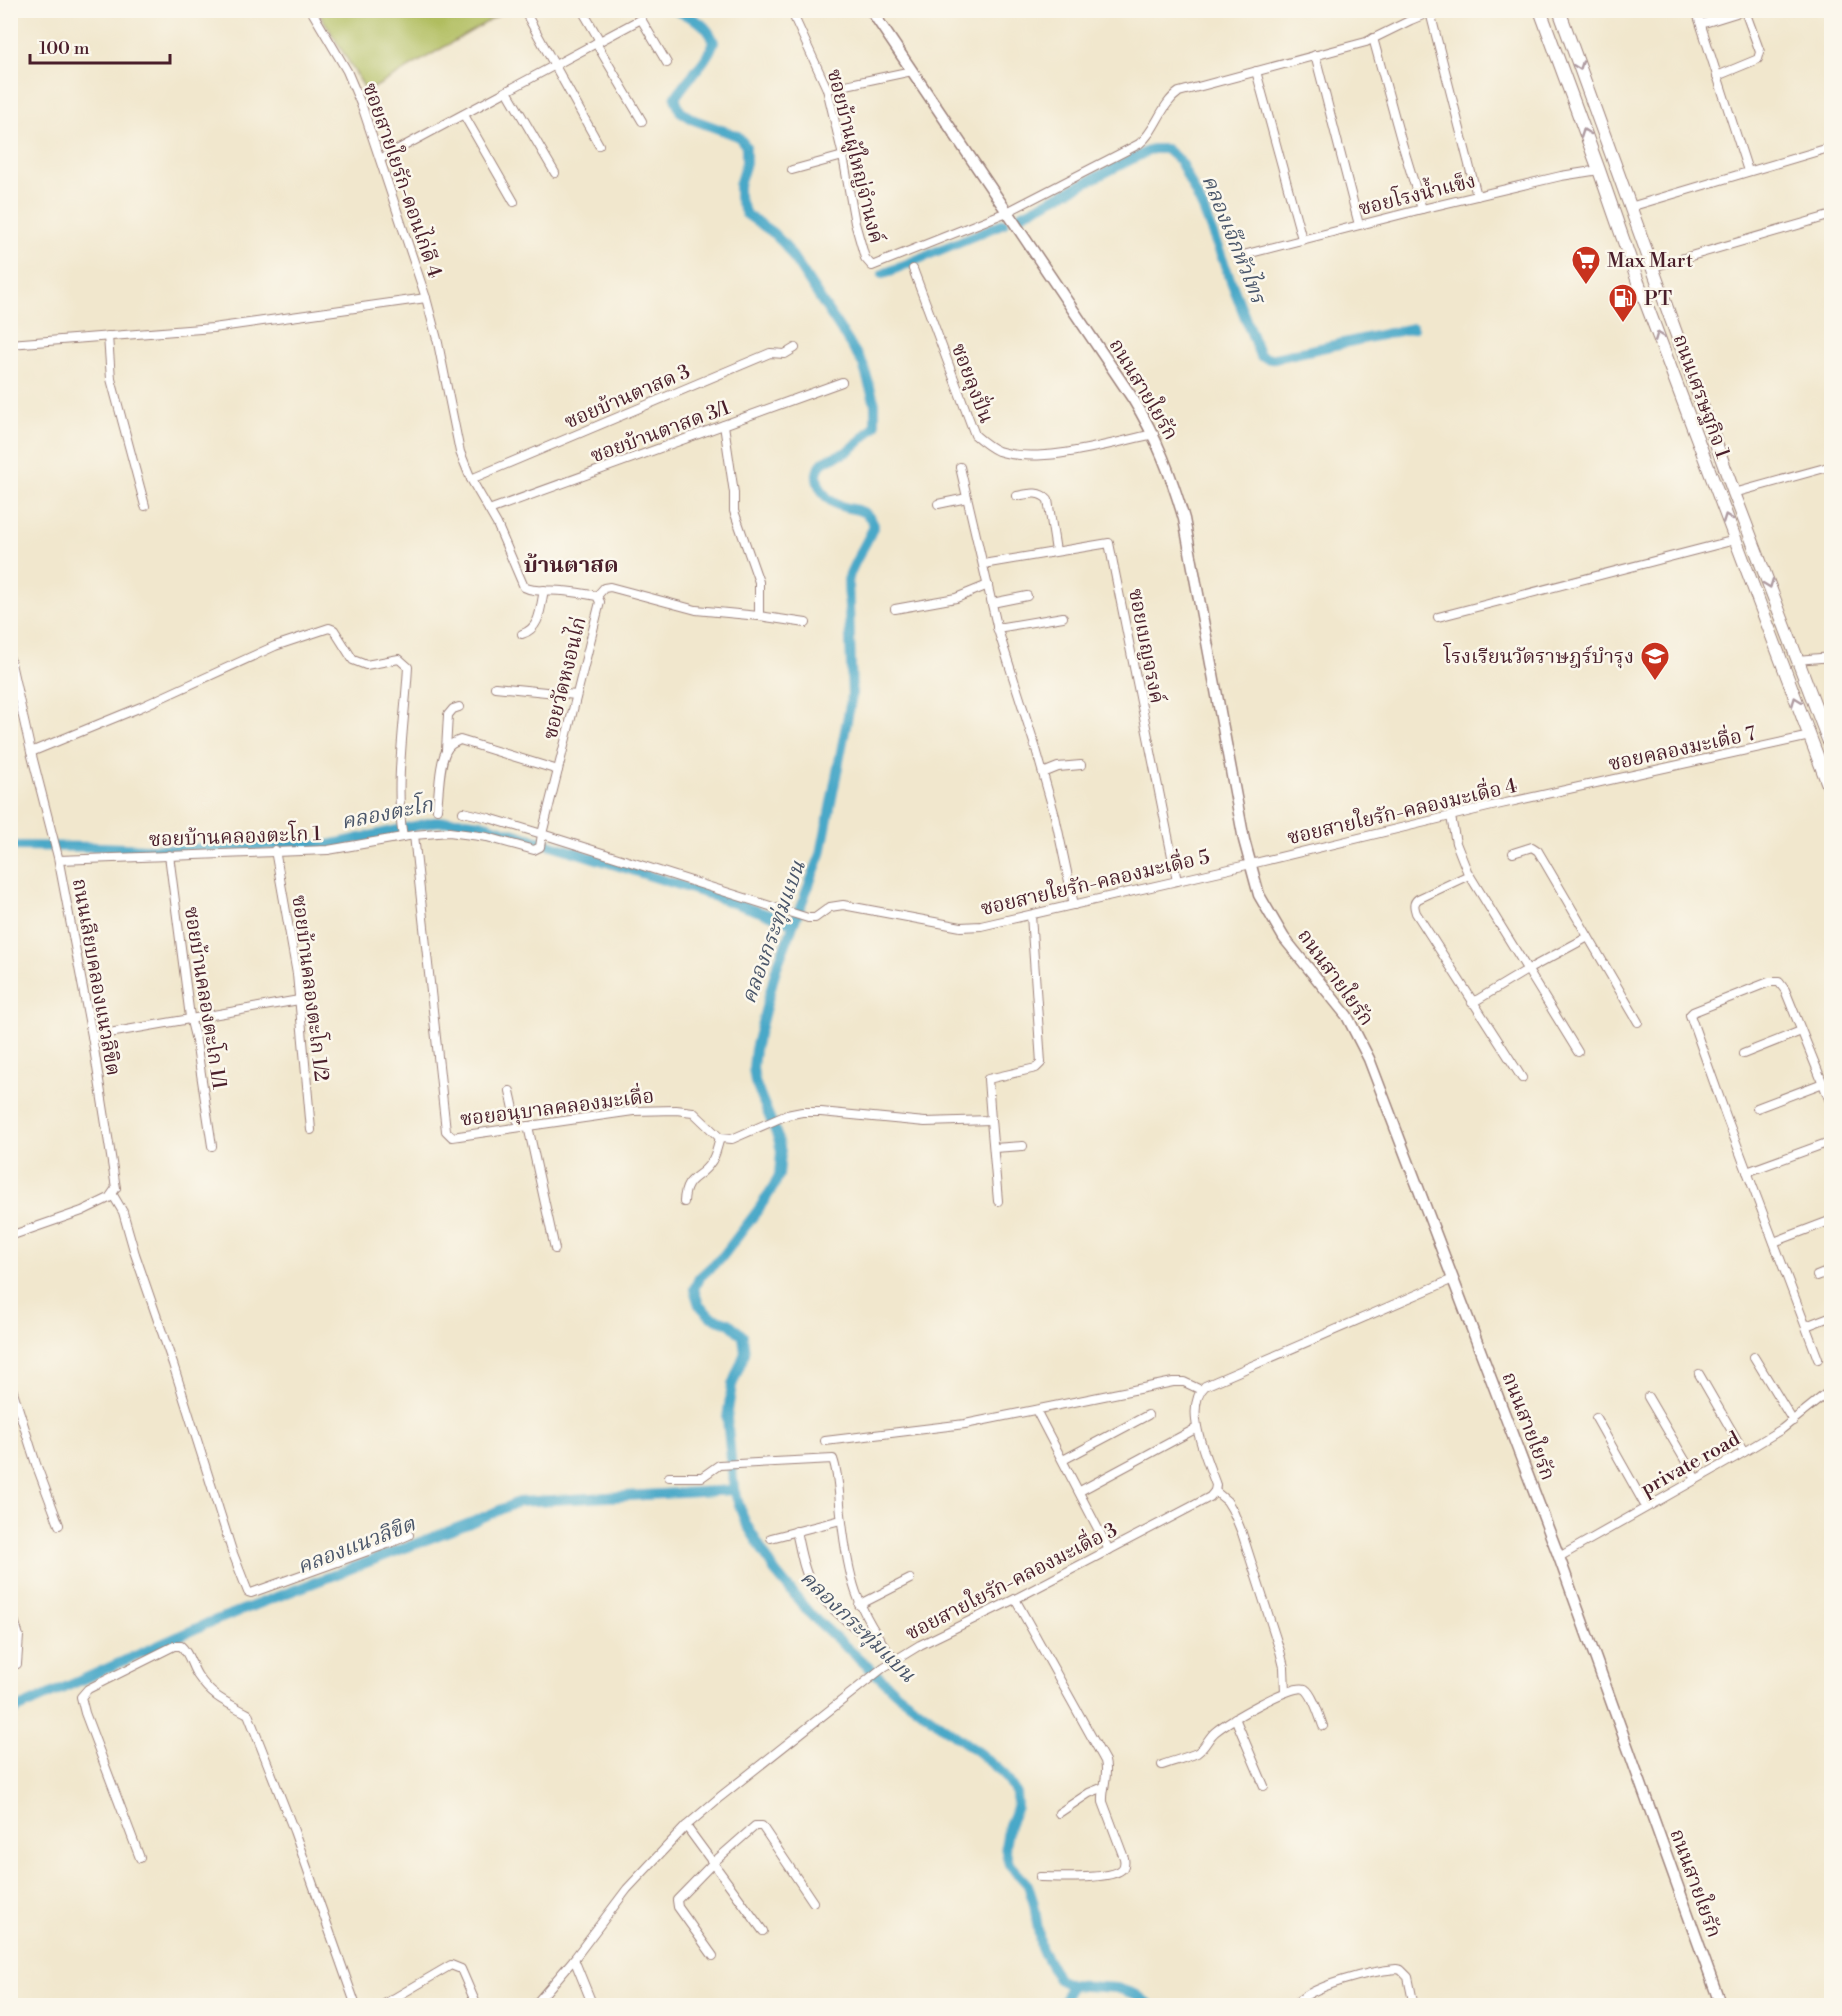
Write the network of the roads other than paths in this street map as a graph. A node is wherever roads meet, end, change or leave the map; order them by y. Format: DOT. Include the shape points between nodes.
graph roads {
  1 [pos="311,10"];
  2 [pos="524,10"];
  3 [pos="582,10"];
  4 [pos="871,10"];
  5 [pos="1540,10"];
  6 [pos="1559,10"];
  7 [pos="1696,10"];
  8 [pos="1432,11"];
  9 [pos="1745,11"];
  10 [pos="795,19"];
  11 [pos="1701,24"];
  12 [pos="1373,38"];
  13 [pos="598,42"];
  14 [pos="1316,55"];
  15 [pos="667,63"];
  16 [pos="555,66"];
  17 [pos="912,71"];
  18 [pos="1256,71"];
  19 [pos="1717,76"];
  20 [pos="827,89"];
  21 [pos="507,91"];
  22 [pos="464,115"];
  23 [pos="642,121"];
  24 [pos="599,145"];
  25 [pos="1832,147"];
  26 [pos="843,156"];
  27 [pos="380,159"];
  28 [pos="792,170"];
  29 [pos="1599,170"];
  30 [pos="1748,171"];
  31 [pos="555,173"];
  32 [pos="1477,196"];
  33 [pos="514,202"];
  34 [pos="1630,207"];
  35 [pos="1422,209"];
  36 [pos="1007,212"];
  37 [pos="1832,214"];
  38 [pos="1359,225"];
  39 [pos="1302,239"];
  40 [pos="1243,255"];
  41 [pos="1653,267"];
  42 [pos="913,269"];
  43 [pos="426,298"];
  44 [pos="108,336"];
  45 [pos="10,344"];
  46 [pos="795,348"];
  47 [pos="842,382"];
  48 [pos="724,425"];
  49 [pos="1154,434"];
  50 [pos="1832,466"];
  51 [pos="960,467"];
  52 [pos="471,479"];
  53 [pos="1734,493"];
  54 [pos="1017,496"];
  55 [pos="967,498"];
  56 [pos="938,504"];
  57 [pos="145,506"];
  58 [pos="489,510"];
  59 [pos="1735,540"];
  60 [pos="1056,551"];
  61 [pos="982,564"];
  62 [pos="988,585"];
  63 [pos="544,590"];
  64 [pos="597,596"];
  65 [pos="1027,596"];
  66 [pos="992,603"];
  67 [pos="895,609"];
  68 [pos="759,615"];
  69 [pos="1062,617"];
  70 [pos="1438,617"];
  71 [pos="806,623"];
  72 [pos="998,627"];
  73 [pos="522,634"];
  74 [pos="1832,657"];
  75 [pos="10,660"];
  76 [pos="1797,660"];
  77 [pos="495,687"];
  78 [pos="576,695"];
  79 [pos="459,707"];
  80 [pos="1810,736"];
  81 [pos="446,750"];
  82 [pos="1832,750"];
  83 [pos="31,752"];
  84 [pos="1081,765"];
  85 [pos="558,770"];
  86 [pos="1042,773"];
  87 [pos="1561,791"];
  88 [pos="1832,795"];
  89 [pos="437,809"];
  90 [pos="463,812"];
  91 [pos="1451,817"];
  92 [pos="403,835"];
  93 [pos="414,835"];
  94 [pos="542,835"];
  95 [pos="275,850"];
  96 [pos="1513,853"];
  97 [pos="169,855"];
  98 [pos="58,858"];
  99 [pos="1251,864"];
  100 [pos="1469,875"];
  101 [pos="1177,881"];
  102 [pos="1074,905"];
  103 [pos="1031,915"];
  104 [pos="1588,937"];
  105 [pos="1527,970"];
  106 [pos="299,1000"];
  107 [pos="1472,1003"];
  108 [pos="190,1017"];
  109 [pos="1638,1022"];
  110 [pos="1801,1031"];
  111 [pos="92,1036"];
  112 [pos="1578,1052"];
  113 [pos="1743,1054"];
  114 [pos="1522,1078"];
  115 [pos="1823,1083"];
  116 [pos="510,1091"];
  117 [pos="1832,1106"];
  118 [pos="1757,1108"];
  119 [pos="991,1120"];
  120 [pos="525,1126"];
  121 [pos="311,1130"];
  122 [pos="720,1138"];
  123 [pos="1832,1141"];
  124 [pos="212,1146"];
  125 [pos="1023,1146"];
  126 [pos="994,1148"];
  127 [pos="1747,1172"];
  128 [pos="113,1195"];
  129 [pos="998,1201"];
  130 [pos="684,1202"];
  131 [pos="1832,1220"];
  132 [pos="10,1236"];
  133 [pos="1774,1242"];
  134 [pos="555,1249"];
  135 [pos="1832,1270"];
  136 [pos="1817,1276"];
  137 [pos="1454,1278"];
  138 [pos="1832,1316"];
  139 [pos="1806,1326"];
  140 [pos="1754,1357"];
  141 [pos="1818,1359"];
  142 [pos="1699,1374"];
  143 [pos="10,1382"];
  144 [pos="1832,1389"];
  145 [pos="1201,1390"];
  146 [pos="1648,1396"];
  147 [pos="1036,1410"];
  148 [pos="1148,1415"];
  149 [pos="1596,1418"];
  150 [pos="1792,1421"];
  151 [pos="1197,1428"];
  152 [pos="825,1441"];
  153 [pos="1744,1452"];
  154 [pos="1063,1460"];
  155 [pos="669,1477"];
  156 [pos="1696,1479"];
  157 [pos="1080,1491"];
  158 [pos="1215,1491"];
  159 [pos="1646,1507"];
  160 [pos="841,1520"];
  161 [pos="59,1525"];
  162 [pos="796,1531"];
  163 [pos="409,1535"];
  164 [pos="771,1538"];
  165 [pos="1109,1550"];
  166 [pos="1559,1557"];
  167 [pos="909,1579"];
  168 [pos="1015,1599"];
  169 [pos="860,1605"];
  170 [pos="10,1607"];
  171 [pos="884,1646"];
  172 [pos="895,1660"];
  173 [pos="17,1664"];
  174 [pos="1285,1692"];
  175 [pos="1235,1718"];
  176 [pos="1323,1726"];
  177 [pos="1162,1765"];
  178 [pos="1264,1786"];
  179 [pos="1104,1787"];
  180 [pos="1059,1813"];
  181 [pos="686,1826"];
  182 [pos="140,1858"];
  183 [pos="714,1862"];
  184 [pos="1040,1877"];
  185 [pos="813,1902"];
  186 [pos="763,1931"];
  187 [pos="713,1956"];
  188 [pos="574,1959"];
  189 [pos="356,2006"];
  190 [pos="381,2006"];
  191 [pos="477,2006"];
  192 [pos="534,2006"];
  193 [pos="592,2006"];
  194 [pos="1294,2006"];
  195 [pos="1414,2006"];
  196 [pos="1721,2006"];
  1 -- 27 [label="street, ซอยสายใยรัก-ดอนไก่ดี 4" via="356,89"];
  2 -- 16 [label="street"];
  3 -- 13 [label="street"];
  4 -- 17 [label="street, ถนนสายใยรัก"];
  29 -- 5 [label="main road, ถนนเศรษฐกิจ 1, one-way"];
  6 -- 34 [label="main road, ถนนเศรษฐกิจ 1, one-way"];
  7 -- 11 [label="street"];
  8 -- 12 [label="street"];
  8 -- 32 [label="street"];
  9 -- 11 [label="street"];
  9 -- 19 [label="street" via="1760,52 1758,58"];
  10 -- 20 [label="street, ซอยบ้านผู้ใหญ่จำนงค์"];
  11 -- 19 [label="street"];
  12 -- 14 [label="street"];
  12 -- 35 [label="street"];
  13 -- 15 [label="street" via="641,19"];
  13 -- 16 [label="street"];
  13 -- 23 [label="street"];
  14 -- 18 [label="street"];
  14 -- 38 [label="street"];
  16 -- 21 [label="street"];
  16 -- 24 [label="street"];
  17 -- 20 [label="street"];
  17 -- 36 [label="street, ถนนสายใยรัก"];
  18 -- 36 [label="street" via="1179,92 1139,144"];
  18 -- 39 [label="street"];
  19 -- 30 [label="street"];
  20 -- 26 [label="street, ซอยบ้านผู้ใหญ่จำนงค์"];
  21 -- 22 [label="street"];
  21 -- 31 [label="street"];
  22 -- 27 [label="street"];
  22 -- 33 [label="street"];
  25 -- 30 [label="street"];
  26 -- 28 [label="street"];
  26 -- 36 [label="street, ซอยบ้านผู้ใหญ่จำนงค์" via="855,223 865,258 872,266"];
  27 -- 43 [label="street, ซอยสายใยรัก-ดอนไก่ดี 4"];
  29 -- 32 [label="street, ซอยโรงน้ำแข็ง"];
  59 -- 29 [label="main road, ถนนเศรษฐกิจ 1, one-way"];
  30 -- 34 [label="street"];
  32 -- 35 [label="street, ซอยโรงน้ำแข็ง"];
  34 -- 41 [label="main road, ถนนเศรษฐกิจ 1"];
  35 -- 38 [label="street, ซอยโรงน้ำแข็ง"];
  36 -- 49 [label="street, ถนนสายใยรัก"];
  37 -- 41 [label="street"];
  38 -- 39 [label="street, ซอยโรงน้ำแข็ง"];
  39 -- 40 [label="street, ซอยโรงน้ำแข็ง"];
  41 -- 53 [label="main road, ถนนเศรษฐกิจ 1"];
  42 -- 49 [label="street, ซอยลุงปั่น" via="975,435 986,445 999,451 1039,456"];
  43 -- 44 [label="street" via="213,328"];
  43 -- 52 [label="street, ซอยวัดหงอนไก่" via="456,438"];
  44 -- 45 [label="street"];
  44 -- 57 [label="street" via="111,379"];
  46 -- 52 [label="street, ซอยบ้านตาสด 3" via="785,354 770,353"];
  47 -- 48 [label="street, ซอยบ้านตาสด 3/1"];
  48 -- 58 [label="street, ซอยบ้านตาสด 3/1"];
  48 -- 68 [label="street" via="734,512 759,582"];
  49 -- 99 [label="street, ถนนสายใยรัก" via="1184,519"];
  50 -- 53 [label="street"];
  51 -- 55 [label="street"];
  52 -- 58 [label="street, ซอยวัดหงอนไก่"];
  53 -- 76 [label="main road, ถนนเศรษฐกิจ 1, one-way"];
  54 -- 60 [label="street" via="1036,493 1048,500"];
  55 -- 56 [label="street"];
  55 -- 61 [label="street"];
  58 -- 63 [label="street, ซอยวัดหงอนไก่" via="524,587"];
  59 -- 70 [label="street"];
  80 -- 59 [label="main road, ถนนเศรษฐกิจ 1, one-way"];
  60 -- 61 [label="street, ซอยเบญจรงค์"];
  60 -- 101 [label="street, ซอยเบญจรงค์" via="1107,542 1110,545"];
  61 -- 62 [label="street"];
  62 -- 66 [label="street"];
  62 -- 67 [label="street" via="956,598"];
  63 -- 64 [label="street, ซอยวัดหงอนไก่"];
  63 -- 73 [label="street" via="537,625"];
  64 -- 68 [label="street" via="610,586 696,610"];
  64 -- 78 [label="street, ซอยวัดหงอนไก่" via="600,602"];
  65 -- 66 [label="street"];
  66 -- 72 [label="street"];
  68 -- 71 [label="street"];
  69 -- 72 [label="street"];
  72 -- 86 [label="street"];
  74 -- 76 [label="street"];
  75 -- 83 [label="street, ถนนเลียบคลองแนวลิขิต"];
  76 -- 82 [label="main road, ถนนเศรษฐกิจ 1"];
  77 -- 78 [label="street"];
  78 -- 85 [label="street, ซอยวัดหงอนไก่"];
  79 -- 81 [label="street" via="448,715"];
  80 -- 87 [label="street, ซอยคลองมะเดื่อ 7"];
  80 -- 88 [label="main road, ถนนเศรษฐกิจ 1"];
  81 -- 85 [label="street" via="460,740"];
  81 -- 89 [label="street"];
  83 -- 92 [label="street" via="275,646 329,628 353,660 366,666 399,659 408,667 399,789"];
  83 -- 98 [label="street, ถนนเลียบคลองแนวลิขิต"];
  84 -- 86 [label="street"];
  85 -- 94 [label="street, ซอยวัดหงอนไก่"];
  86 -- 102 [label="street"];
  87 -- 91 [label="street, ซอยสายใยรัก-คลองมะเดื่อ 4"];
  90 -- 94 [label="street"];
  91 -- 99 [label="street, ซอยสายใยรัก-คลองมะเดื่อ 4"];
  91 -- 100 [label="street"];
  92 -- 93 [label="street, ซอยบ้านคลองตะโก 1"];
  92 -- 95 [label="street, ซอยบ้านคลองตะโก 1" via="328,850"];
  93 -- 94 [label="street, ซอยบ้านคลองตะโก 1" via="448,832 487,837 534,850 540,847"];
  93 -- 120 [label="street, ซอยอนุบาลคลองมะเดื่อ" via="446,1131 458,1137"];
  94 -- 103 [label="street, ซอยสายใยรัก-คลองมะเดื่อ 5" via="808,918 843,905 961,927"];
  95 -- 97 [label="street, ซอยบ้านคลองตะโก 1"];
  95 -- 106 [label="street, ซอยบ้านคลองตะโก 1/2"];
  96 -- 104 [label="street" via="1532,848 1538,851"];
  97 -- 98 [label="street, ซอยบ้านคลองตะโก 1"];
  97 -- 108 [label="street, ซอยบ้านคลองตะโก 1/1"];
  98 -- 111 [label="street, ถนนเลียบคลองแนวลิขิต"];
  99 -- 101 [label="street, ซอยสายใยรัก-คลองมะเดื่อ 5"];
  99 -- 137 [label="street, ถนนสายใยรัก" via="1259,895 1274,922 1359,1037"];
  100 -- 105 [label="street"];
  100 -- 107 [label="street" via="1418,899 1414,907"];
  101 -- 102 [label="street, ซอยสายใยรัก-คลองมะเดื่อ 5"];
  102 -- 103 [label="street, ซอยสายใยรัก-คลองมะเดื่อ 5"];
  103 -- 119 [label="street" via="1041,1063 1036,1068 988,1079"];
  104 -- 105 [label="street"];
  104 -- 109 [label="street"];
  105 -- 107 [label="street"];
  105 -- 112 [label="street"];
  106 -- 108 [label="street"];
  106 -- 121 [label="street, ซอยบ้านคลองตะโก 1/2"];
  107 -- 114 [label="street"];
  108 -- 111 [label="street"];
  108 -- 124 [label="street, ซอยบ้านคลองตะโก 1/1"];
  110 -- 113 [label="street"];
  110 -- 115 [label="street"];
  110 -- 127 [label="street" via="1783,985 1776,981 1690,1015"];
  111 -- 128 [label="street, ถนนเลียบคลองแนวลิขิต" via="116,1188"];
  115 -- 117 [label="street"];
  115 -- 118 [label="street"];
  116 -- 120 [label="street" via="516,1118"];
  119 -- 122 [label="street" via="925,1122 802,1112 732,1139"];
  119 -- 126 [label="street"];
  120 -- 122 [label="street, ซอยอนุบาลคลองมะเดื่อ" via="633,1111 676,1110 693,1112"];
  120 -- 134 [label="street"];
  122 -- 130 [label="street" via="710,1165 691,1179"];
  123 -- 127 [label="street"];
  125 -- 126 [label="street"];
  126 -- 129 [label="street"];
  127 -- 133 [label="street"];
  128 -- 132 [label="street" via="82,1211"];
  128 -- 163 [label="street" via="123,1212 248,1592"];
  131 -- 133 [label="street"];
  133 -- 139 [label="street"];
  135 -- 136 [label="street"];
  137 -- 145 [label="street"];
  137 -- 166 [label="street, ถนนสายใยรัก"];
  138 -- 139 [label="street"];
  139 -- 141 [label="street"];
  140 -- 150 [label="street"];
  142 -- 153 [label="street"];
  143 -- 161 [label="street"];
  144 -- 150 [label="street, private road"];
  145 -- 147 [label="street" via="1184,1382 1173,1382"];
  145 -- 151 [label="street" via="1194,1408"];
  146 -- 156 [label="street"];
  147 -- 152 [label="street" via="965,1424"];
  147 -- 154 [label="street"];
  148 -- 154 [label="street"];
  149 -- 159 [label="street"];
  150 -- 153 [label="street, private road"];
  151 -- 157 [label="street"];
  151 -- 158 [label="street"];
  153 -- 156 [label="street, private road"];
  154 -- 157 [label="street"];
  155 -- 160 [label="street" via="702,1477 719,1465 833,1459"];
  156 -- 159 [label="street, private road"];
  157 -- 165 [label="street"];
  158 -- 165 [label="street, ซอยสายใยรัก-คลองมะเดื่อ 3"];
  158 -- 174 [label="street" via="1227,1501 1242,1533 1280,1651"];
  159 -- 166 [label="street, private road"];
  160 -- 162 [label="street"];
  160 -- 169 [label="street"];
  162 -- 164 [label="street"];
  162 -- 171 [label="street" via="812,1585 857,1629"];
  165 -- 168 [label="street, ซอยสายใยรัก-คลองมะเดื่อ 3"];
  166 -- 196 [label="street, ถนนสายใยรัก"];
  167 -- 169 [label="street"];
  168 -- 172 [label="street, ซอยสายใยรัก-คลองมะเดื่อ 3"];
  168 -- 179 [label="street" via="1105,1761"];
  169 -- 171 [label="street"];
  170 -- 173 [label="street" via="19,1636"];
  171 -- 172 [label="street"];
  172 -- 181 [label="street, ซอยสายใยรัก-คลองมะเดื่อ 3"];
  174 -- 175 [label="street"];
  174 -- 176 [label="street" via="1304,1688 1309,1692"];
  175 -- 177 [label="street" via="1212,1735 1197,1753"];
  175 -- 178 [label="street"];
  179 -- 180 [label="street"];
  179 -- 184 [label="street" via="1103,1802 1125,1858 1123,1869 1111,1875"];
  181 -- 183 [label="street"];
  181 -- 188 [label="street, ซอยสายใยรัก-คลองมะเดื่อ 3" via="627,1889"];
  182 -- 189 [label="street" via="81,1697 88,1689 174,1646 182,1646 210,1690 248,1714"];
  183 -- 185 [label="street" via="755,1826 762,1826"];
  183 -- 186 [label="street"];
  183 -- 187 [label="street" via="677,1900"];
  188 -- 192 [label="street, ซอยสายใยรัก-คลองมะเดื่อ 3"];
  188 -- 193 [label="street"];
  190 -- 191 [label="street" via="451,1965 461,1969"];
  194 -- 195 [label="street" via="1327,1986 1396,1969 1408,1977"];
}
